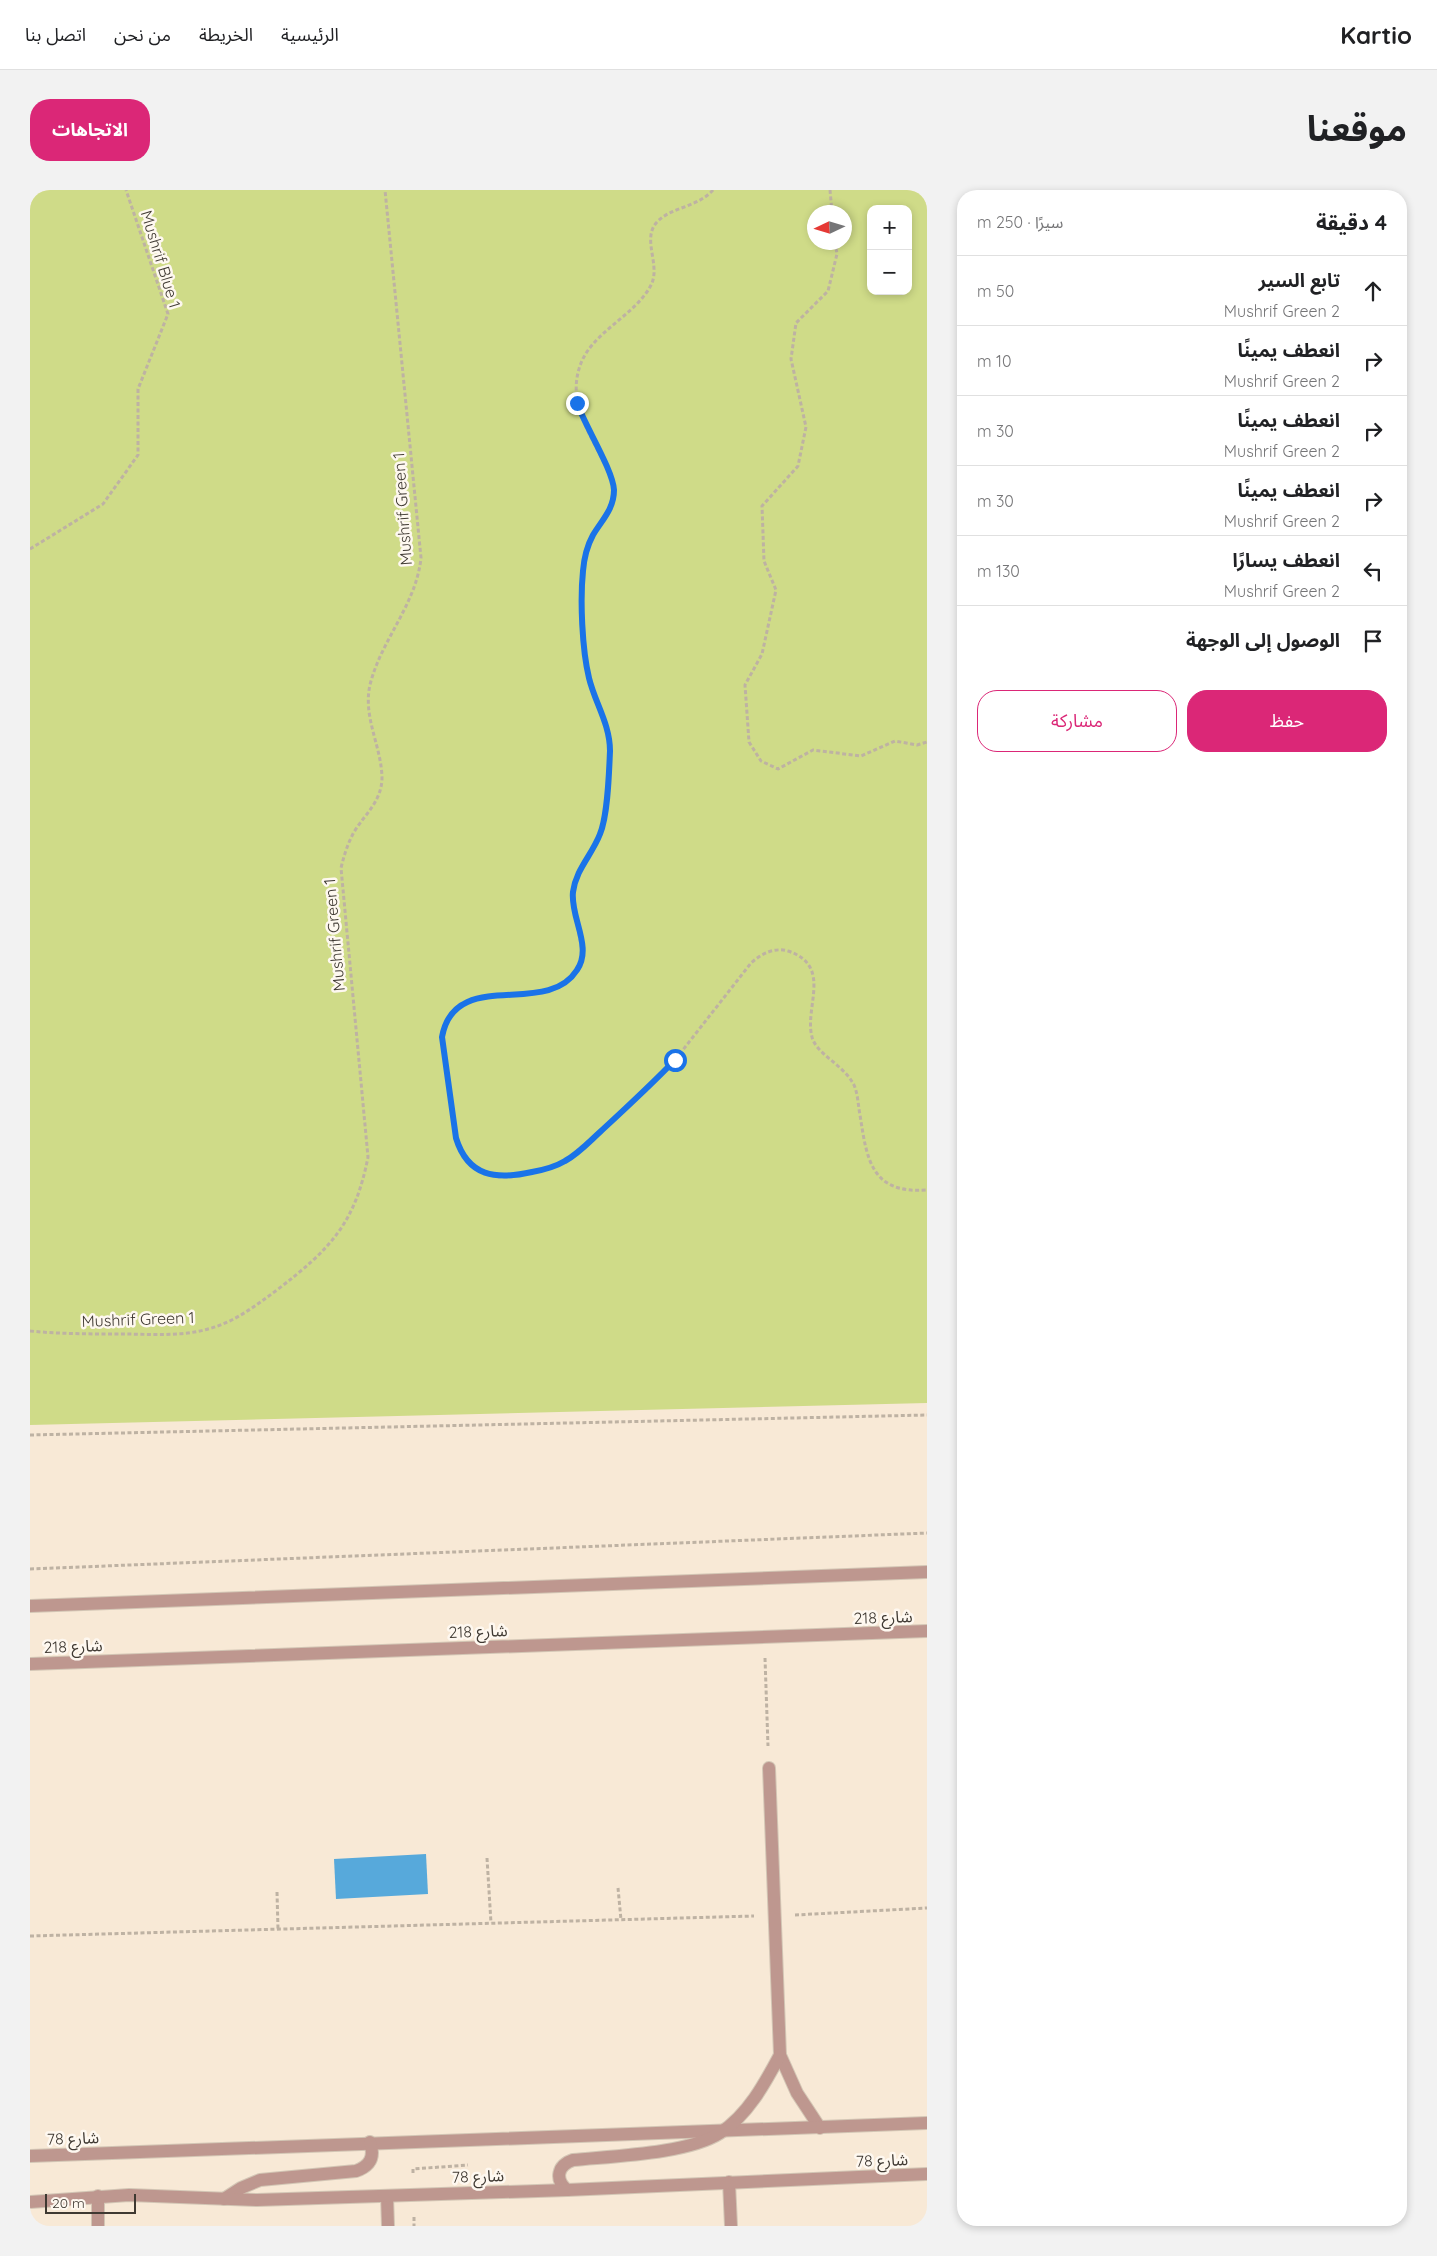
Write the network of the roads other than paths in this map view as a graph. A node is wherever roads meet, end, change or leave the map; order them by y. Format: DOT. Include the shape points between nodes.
graph roads {
  1 [pos="927,1572"];
  2 [pos="30,1606"];
  3 [pos="927,1631"];
  4 [pos="30,1664"];
  5 [pos="769,1768"];
  6 [pos="780,2055"];
  7 [pos="927,2123"];
  8 [pos="820,2128"];
  9 [pos="720,2133"];
  10 [pos="370,2142"];
  11 [pos="30,2156"];
  12 [pos="927,2174"];
  13 [pos="729,2182"];
  14 [pos="567,2190"];
  15 [pos="98,2196"];
  16 [pos="387,2196"];
  17 [pos="224,2199"];
  18 [pos="30,2202"];
  19 [pos="98,2226"];
  20 [pos="388,2226"];
  21 [pos="731,2226"];
  1 -- 2 [label="street"];
  3 -- 4 [label="street, شارع 218"];
  5 -- 6 [label="street"];
  6 -- 8 [label="street" via="797,2093"];
  6 -- 9 [label="street" via="750,2104"];
  7 -- 8 [label="street, شارع 78"];
  8 -- 9 [label="street, شارع 78"];
  9 -- 10 [label="street, شارع 78"];
  9 -- 14 [label="street" via="678,2147 573,2160 565,2163 558,2176"];
  10 -- 11 [label="street, شارع 78"];
  10 -- 17 [label="street" via="373,2151 365,2168 260,2180"];
  12 -- 13 [label="street, شارع 78"];
  13 -- 14 [label="street, شارع 78"];
  13 -- 21 [label="street"];
  14 -- 16 [label="street, شارع 78"];
  15 -- 17 [label="street, شارع 78"];
  15 -- 18 [label="street, شارع 78"];
  15 -- 19 [label="street"];
  16 -- 17 [label="street, شارع 78"];
  16 -- 20 [label="street"];
}
